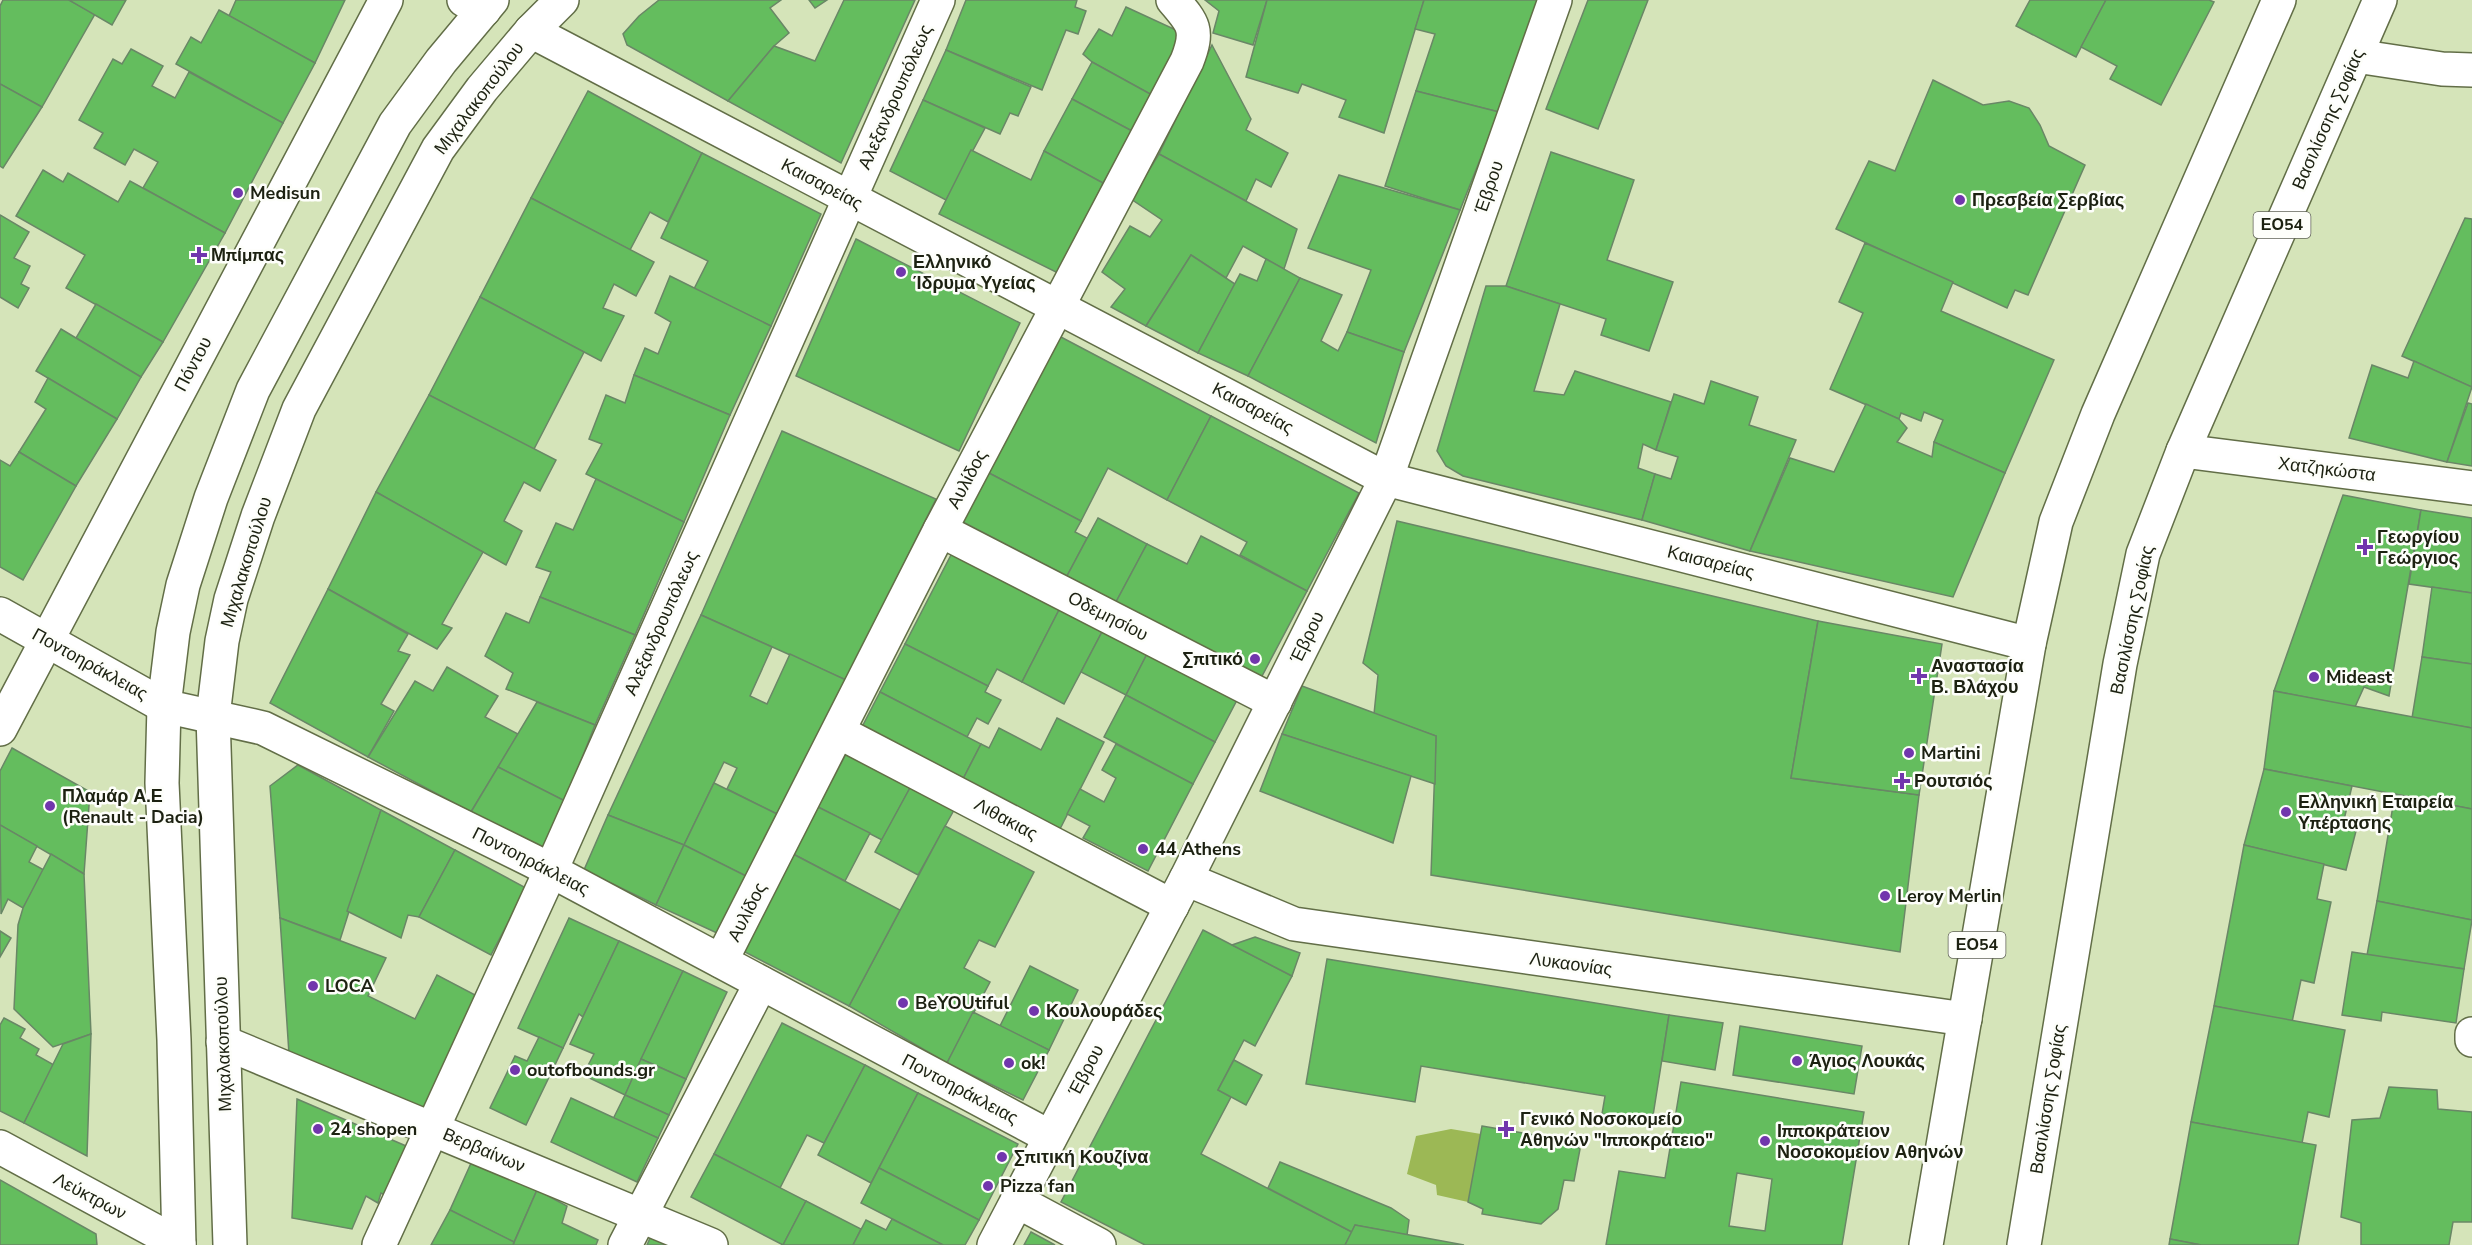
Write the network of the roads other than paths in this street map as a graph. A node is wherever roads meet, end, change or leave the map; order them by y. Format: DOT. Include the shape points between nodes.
graph roads {
  1 [pos="387,0"];
  2 [pos="562,0"];
  3 [pos="938,0"];
  4 [pos="1173,0"];
  5 [pos="1554,0"];
  6 [pos="2279,0"];
  7 [pos="2380,0"];
  8 [pos="480,3"];
  9 [pos="531,31"];
  10 [pos="2356,56"];
  11 [pos="2472,70"];
  12 [pos="849,199"];
  13 [pos="1059,306"];
  14 [pos="2183,451"];
  15 [pos="1386,478"];
  16 [pos="2472,488"];
  17 [pos="940,530"];
  18 [pos="0,614"];
  19 [pos="47,640"];
  20 [pos="2029,644"];
  21 [pos="1275,702"];
  22 [pos="164,706"];
  23 [pos="213,716"];
  24 [pos="0,729"];
  25 [pos="839,732"];
  26 [pos="551,870"];
  27 [pos="1179,892"];
  28 [pos="721,962"];
  29 [pos="761,983"];
  30 [pos="1965,1019"];
  31 [pos="2472,1034"];
  32 [pos="2472,1040"];
  33 [pos="223,1042"];
  34 [pos="431,1128"];
  35 [pos="1050,1137"];
  36 [pos="0,1147"];
  37 [pos="1017,1201"];
  38 [pos="641,1216"];
  39 [pos="179,1244"];
  40 [pos="230,1245"];
  41 [pos="379,1245"];
  42 [pos="625,1245"];
  43 [pos="711,1245"];
  44 [pos="994,1245"];
  45 [pos="1099,1245"];
  46 [pos="1926,1245"];
  47 [pos="2024,1245"];
  1 -- 19 [label="street, Πόντου"];
  2 -- 9 [label="street, Μιχαλακοπούλου"];
  3 -- 12 [label="street, Αλεξανδρουπόλεως"];
  4 -- 13 [label="street, Αυλίδος" via="1188,17 1195,39 1187,61"];
  5 -- 15 [label="street, Έβρου"];
  6 -- 20 [label="street, ΕΟ54" via="2089,435 2056,522"];
  7 -- 10 [label="street, Βασιλίσσης Σοφίας / ΕΟ54"];
  8 -- 22 [label="street" via="395,124 254,390 211,498 183,585"];
  9 -- 12 [label="street, Καισαρείας"];
  9 -- 23 [label="street, Μιχαλακοπούλου" via="438,149 299,409 231,599"];
  10 -- 11 [label="street"];
  10 -- 14 [label="street, Βασιλίσσης Σοφίας / ΕΟ54"];
  12 -- 13 [label="street, Καισαρείας"];
  12 -- 26 [label="street, Αλεξανδρουπόλεως"];
  13 -- 15 [label="street, Καισαρείας"];
  13 -- 17 [label="street, Αυλίδος"];
  14 -- 16 [label="street, Χατζηκώστα"];
  14 -- 47 [label="street, Βασιλίσσης Σοφίας / ΕΟ54" via="2143,554 2120,664"];
  15 -- 20 [label="street, Καισαρείας"];
  15 -- 21 [label="street, Έβρου"];
  17 -- 21 [label="street, Οδεμησίου"];
  17 -- 25 [label="street, Αυλίδος"];
  18 -- 19 [label="street, Ποντοηράκλειας"];
  19 -- 22 [label="street, Ποντοηράκλειας"];
  19 -- 24 [label="street, Πόντου"];
  20 -- 30 [label="street, ΕΟ54"];
  21 -- 27 [label="street, Έβρου"];
  22 -- 23 [label="street, Ποντοηράκλειας"];
  22 -- 39 [label="street" via="162,783"];
  23 -- 26 [label="street, Ποντοηράκλειας" via="263,728"];
  23 -- 33 [label="street, Μιχαλακοπούλου"];
  25 -- 27 [label="street, Λιθακιας"];
  25 -- 28 [label="street, Αυλίδος"];
  26 -- 28 [label="street, Ποντοηράκλειας"];
  26 -- 34 [label="street, Αλεξανδρουπόλεως"];
  27 -- 30 [label="street, Λυκαονίας" via="1294,924"];
  27 -- 35 [label="street, Έβρου"];
  28 -- 29 [label="street, Ποντοηράκλειας"];
  29 -- 35 [label="street, Ποντοηράκλειας"];
  29 -- 38 [label="street"];
  30 -- 46 [label="street, ΕΟ54"];
  31 -- 32 [label="street"];
  33 -- 34 [label="street, Βερβαίνων"];
  33 -- 40 [label="street, Μιχαλακοπούλου"];
  34 -- 38 [label="street, Βερβαίνων"];
  34 -- 41 [label="street, Αλεξανδρουπόλεως"];
  35 -- 37 [label="street, Έβρου"];
  36 -- 39 [label="street, Λεύκτρων"];
  37 -- 44 [label="street, Έβρου"];
  37 -- 45 [label="street"];
  38 -- 42 [label="street"];
  38 -- 43 [label="street, Βερβαίνων"];
}
